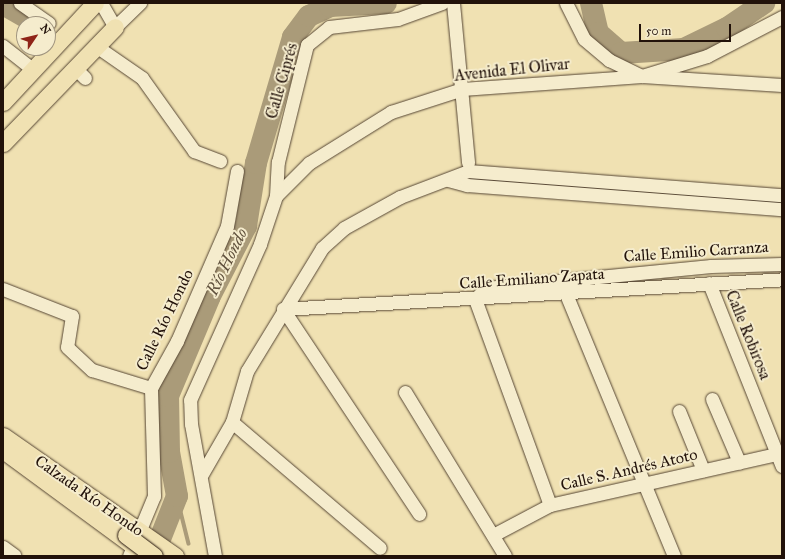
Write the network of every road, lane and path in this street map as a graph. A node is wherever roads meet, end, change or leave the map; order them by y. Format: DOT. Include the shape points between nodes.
graph roads {
  1 [pos="20,3"];
  2 [pos="95,3"];
  3 [pos="101,3"];
  4 [pos="140,3"];
  5 [pos="442,3"];
  6 [pos="453,3"];
  7 [pos="566,3"];
  8 [pos="39,16"];
  9 [pos="782,17"];
  10 [pos="115,27"];
  11 [pos="3,46"];
  12 [pos="96,46"];
  13 [pos="34,70"];
  14 [pos="642,76"];
  15 [pos="782,85"];
  16 [pos="462,89"];
  17 [pos="3,102"];
  18 [pos="3,143"];
  19 [pos="220,161"];
  20 [pos="468,162"];
  21 [pos="237,171"];
  22 [pos="448,180"];
  23 [pos="782,194"];
  24 [pos="276,196"];
  25 [pos="782,209"];
  26 [pos="782,264"];
  27 [pos="782,279"];
  28 [pos="709,283"];
  29 [pos="3,289"];
  30 [pos="566,294"];
  31 [pos="475,300"];
  32 [pos="283,309"];
  33 [pos="151,388"];
  34 [pos="405,392"];
  35 [pos="712,399"];
  36 [pos="679,411"];
  37 [pos="232,422"];
  38 [pos="3,436"];
  39 [pos="3,443"];
  40 [pos="3,450"];
  41 [pos="3,456"];
  42 [pos="780,460"];
  43 [pos="739,462"];
  44 [pos="703,470"];
  45 [pos="202,474"];
  46 [pos="644,484"];
  47 [pos="550,505"];
  48 [pos="419,514"];
  49 [pos="495,534"];
  50 [pos="3,547"];
  51 [pos="380,548"];
  52 [pos="138,549"];
  53 [pos="14,555"];
  54 [pos="154,556"];
  55 [pos="175,556"];
  56 [pos="215,556"];
  57 [pos="505,556"];
  58 [pos="674,556"];
  1 -- 8 [label="street"];
  2 -- 13 [label="main road"];
  3 -- 10 [label="street"];
  4 -- 10 [label="street"];
  5 -- 24 [label="street, Calle Ciprés" via="398,19 329,27 307,45 278,162"];
  6 -- 16 [label="street"];
  7 -- 14 [label="street" via="584,39 609,60"];
  9 -- 14 [label="street" via="707,56"];
  10 -- 12 [label="main road"];
  11 -- 13 [label="street"];
  12 -- 18 [label="main road" via="80,73"];
  12 -- 19 [label="street" via="142,78 194,152"];
  13 -- 17 [label="main road"];
  14 -- 15 [label="street, Avenida El Olivar"];
  14 -- 16 [label="street, Avenida El Olivar"];
  16 -- 20 [label="street"];
  16 -- 24 [label="street, Avenida El Olivar" via="391,112 309,163"];
  21 -- 33 [label="street, Calle Río Hondo" via="227,226 177,341"];
  22 -- 23 [label="street" via="468,171"];
  22 -- 25 [label="street" via="467,185"];
  22 -- 32 [label="street" via="400,197 344,228 322,248"];
  24 -- 45 [label="street" via="260,244 190,400 191,424"];
  26 -- 31 [label="street, Calle Emilio Carranza" via="711,266 486,288"];
  27 -- 28 [label="street, Calle Emiliano Zapata"];
  28 -- 30 [label="street, Calle Emiliano Zapata"];
  28 -- 42 [label="street, Calle Robirosa"];
  29 -- 33 [label="street" via="72,316 67,347 92,370"];
  30 -- 31 [label="street, Calle Emiliano Zapata"];
  30 -- 46 [label="street"];
  31 -- 32 [label="street, Calle Emiliano Zapata"];
  31 -- 47 [label="street"];
  32 -- 37 [label="street" via="247,371"];
  32 -- 48 [label="street"];
  33 -- 52 [label="street, Calle Río Hondo" via="154,496"];
  34 -- 49 [label="street"];
  35 -- 43 [label="street"];
  36 -- 44 [label="street"];
  37 -- 45 [label="street"];
  37 -- 51 [label="street"];
  38 -- 52 [label="main road, Calzada Río Hondo"];
  39 -- 54 [label="main road, Calzada Río Hondo, bridge"];
  40 -- 52 [label="main road, Calzada Río Hondo"];
  41 -- 52 [label="main road"];
  42 -- 43 [label="street, Calle S. Andrés Atoto"];
  43 -- 44 [label="street, Calle S. Andrés Atoto"];
  44 -- 46 [label="street, Calle S. Andrés Atoto"];
  45 -- 56 [label="street"];
  46 -- 47 [label="street, Calle S. Andrés Atoto"];
  46 -- 58 [label="street"];
  47 -- 49 [label="street, Calle S. Andrés Atoto"];
  49 -- 57 [label="street"];
  50 -- 53 [label="street"];
  52 -- 55 [label="main road, Calzada Río Hondo"];
}
